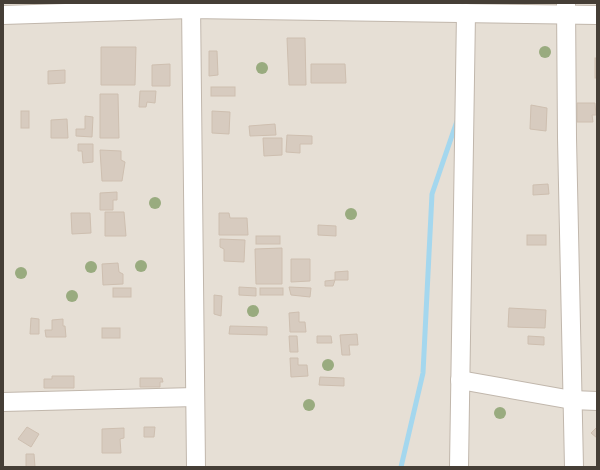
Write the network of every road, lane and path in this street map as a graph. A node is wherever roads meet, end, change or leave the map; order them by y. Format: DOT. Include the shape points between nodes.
graph roads {
  1 [pos="191,6"];
  2 [pos="566,9"];
  3 [pos="466,13"];
  4 [pos="597,15"];
  5 [pos="3,16"];
  6 [pos="460,380"];
  7 [pos="195,397"];
  8 [pos="572,400"];
  9 [pos="597,401"];
  10 [pos="3,402"];
  11 [pos="196,467"];
  12 [pos="459,467"];
  13 [pos="574,467"];
  1 -- 3 [label="street"];
  1 -- 5 [label="street"];
  1 -- 7 [label="street"];
  2 -- 3 [label="street"];
  2 -- 4 [label="street"];
  2 -- 8 [label="street"];
  3 -- 6 [label="street"];
  6 -- 8 [label="street"];
  6 -- 12 [label="street"];
  7 -- 10 [label="street"];
  7 -- 11 [label="street"];
  8 -- 9 [label="street"];
  8 -- 13 [label="street"];
}
